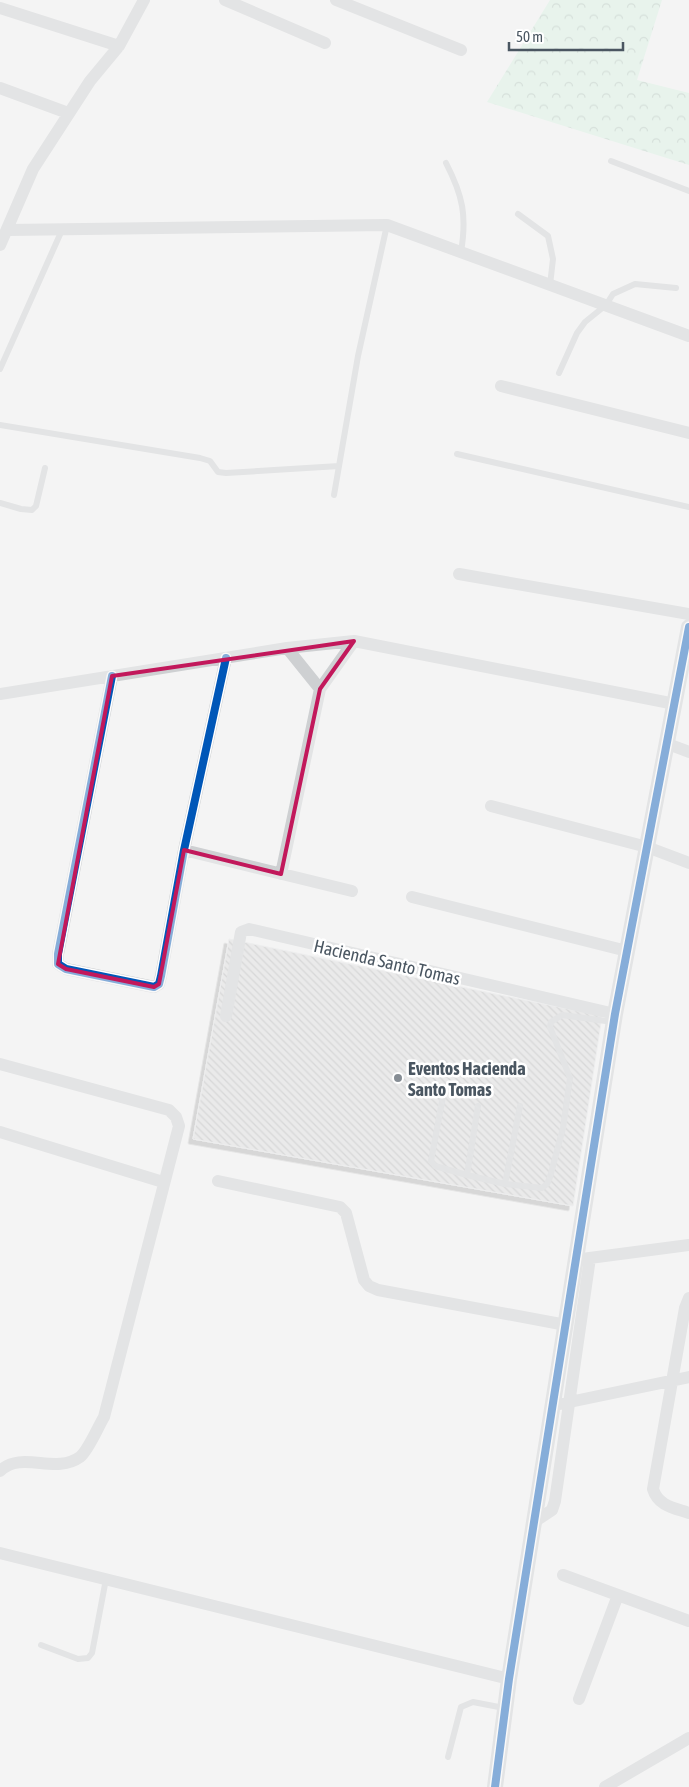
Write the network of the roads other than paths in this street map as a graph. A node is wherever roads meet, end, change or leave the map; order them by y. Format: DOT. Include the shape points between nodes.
graph roads {
  1 [pos="144,0"];
  2 [pos="225,0"];
  3 [pos="336,0"];
  4 [pos="0,8"];
  5 [pos="325,43"];
  6 [pos="119,46"];
  7 [pos="461,50"];
  8 [pos="0,88"];
  9 [pos="68,113"];
  10 [pos="612,161"];
  11 [pos="446,163"];
  12 [pos="689,191"];
  13 [pos="518,214"];
  14 [pos="387,225"];
  15 [pos="8,230"];
  16 [pos="62,230"];
  17 [pos="0,245"];
  18 [pos="461,252"];
  19 [pos="550,285"];
  20 [pos="676,288"];
  21 [pos="606,305"];
  22 [pos="689,336"];
  23 [pos="0,369"];
  24 [pos="559,372"];
  25 [pos="501,386"];
  26 [pos="0,425"];
  27 [pos="689,433"];
  28 [pos="457,454"];
  29 [pos="338,466"];
  30 [pos="45,468"];
  31 [pos="334,495"];
  32 [pos="0,503"];
  33 [pos="689,507"];
  34 [pos="459,574"];
  35 [pos="689,614"];
  36 [pos="689,631"];
  37 [pos="354,641"];
  38 [pos="287,648"];
  39 [pos="226,658"];
  40 [pos="112,676"];
  41 [pos="320,688"];
  42 [pos="0,694"];
  43 [pos="675,704"];
  44 [pos="668,744"];
  45 [pos="689,752"];
  46 [pos="491,806"];
  47 [pos="647,846"];
  48 [pos="184,850"];
  49 [pos="689,863"];
  50 [pos="281,874"];
  51 [pos="352,891"];
  52 [pos="412,897"];
  53 [pos="628,951"];
  54 [pos="226,1016"];
  55 [pos="614,1018"];
  56 [pos="0,1064"];
  57 [pos="443,1096"];
  58 [pos="478,1106"];
  59 [pos="520,1106"];
  60 [pos="0,1132"];
  61 [pos="467,1175"];
  62 [pos="218,1181"];
  63 [pos="163,1182"];
  64 [pos="505,1184"];
  65 [pos="689,1245"];
  66 [pos="584,1259"];
  67 [pos="689,1298"];
  68 [pos="566,1325"];
  69 [pos="689,1377"];
  70 [pos="672,1382"];
  71 [pos="560,1404"];
  72 [pos="0,1470"];
  73 [pos="689,1513"];
  74 [pos="0,1553"];
  75 [pos="563,1575"];
  76 [pos="106,1579"];
  77 [pos="618,1595"];
  78 [pos="689,1621"];
  79 [pos="41,1645"];
  80 [pos="509,1679"];
  81 [pos="579,1699"];
  82 [pos="505,1708"];
  83 [pos="689,1738"];
  84 [pos="448,1757"];
  85 [pos="495,1787"];
  86 [pos="606,1787"];
  1 -- 6 [label="street"];
  2 -- 5 [label="street"];
  3 -- 7 [label="street"];
  4 -- 6 [label="street"];
  6 -- 9 [label="street"];
  8 -- 9 [label="street"];
  9 -- 15 [label="street" via="33,169"];
  10 -- 12 [label="lane"];
  11 -- 18 [label="lane" via="460,190 464,230"];
  13 -- 19 [label="lane" via="548,236 553,259"];
  14 -- 16 [label="street"];
  14 -- 18 [label="street"];
  14 -- 29 [label="lane"];
  15 -- 16 [label="street"];
  15 -- 17 [label="street"];
  16 -- 23 [label="lane"];
  18 -- 19 [label="street"];
  19 -- 21 [label="street"];
  20 -- 21 [label="lane" via="635,284 613,294"];
  21 -- 22 [label="street"];
  21 -- 24 [label="lane" via="576,332"];
  25 -- 27 [label="street"];
  26 -- 29 [label="lane" via="200,458 210,461 218,472"];
  28 -- 33 [label="lane"];
  29 -- 31 [label="lane"];
  30 -- 32 [label="lane" via="36,506 32,510"];
  34 -- 35 [label="street"];
  36 -- 43 [label="street" via="681,687"];
  37 -- 38 [label="street"];
  37 -- 41 [label="street"];
  37 -- 43 [label="street"];
  38 -- 39 [label="street"];
  38 -- 41 [label="street"];
  39 -- 40 [label="street"];
  39 -- 48 [label="street"];
  40 -- 42 [label="street"];
  40 -- 48 [label="street" via="58,964 66,969 154,987 158,984"];
  41 -- 50 [label="street"];
  43 -- 44 [label="street"];
  44 -- 45 [label="street"];
  44 -- 47 [label="street"];
  46 -- 47 [label="street"];
  47 -- 49 [label="street"];
  47 -- 53 [label="street"];
  48 -- 50 [label="street"];
  50 -- 51 [label="street"];
  52 -- 53 [label="street"];
  53 -- 55 [label="street"];
  54 -- 55 [label="street, Hacienda Santo Tomas" via="241,932 250,930"];
  55 -- 64 [label="lane" via="562,1015 551,1022 550,1027 570,1078 563,1128 550,1177 542,1188"];
  55 -- 66 [label="street"];
  56 -- 63 [label="street" via="169,1110 179,1126"];
  57 -- 61 [label="lane" via="431,1161 435,1166"];
  58 -- 61 [label="lane"];
  59 -- 64 [label="lane"];
  60 -- 63 [label="street"];
  61 -- 64 [label="lane"];
  62 -- 68 [label="street" via="340,1207 346,1213 364,1280 378,1290"];
  63 -- 72 [label="street" via="104,1417 82,1456 64,1465 20,1462 8,1463"];
  65 -- 66 [label="street"];
  66 -- 68 [label="street"];
  66 -- 71 [label="street"];
  67 -- 70 [label="street"];
  68 -- 71 [label="street"];
  69 -- 70 [label="street"];
  70 -- 71 [label="street"];
  70 -- 73 [label="street" via="653,1489 663,1504"];
  71 -- 80 [label="street" via="534,1522"];
  74 -- 76 [label="street"];
  75 -- 77 [label="street"];
  76 -- 79 [label="lane" via="92,1653 88,1658 78,1658"];
  76 -- 80 [label="street"];
  77 -- 78 [label="street"];
  77 -- 81 [label="street"];
  80 -- 82 [label="street"];
  82 -- 84 [label="lane" via="474,1702 461,1707"];
  82 -- 85 [label="street"];
  83 -- 86 [label="street"];
}
